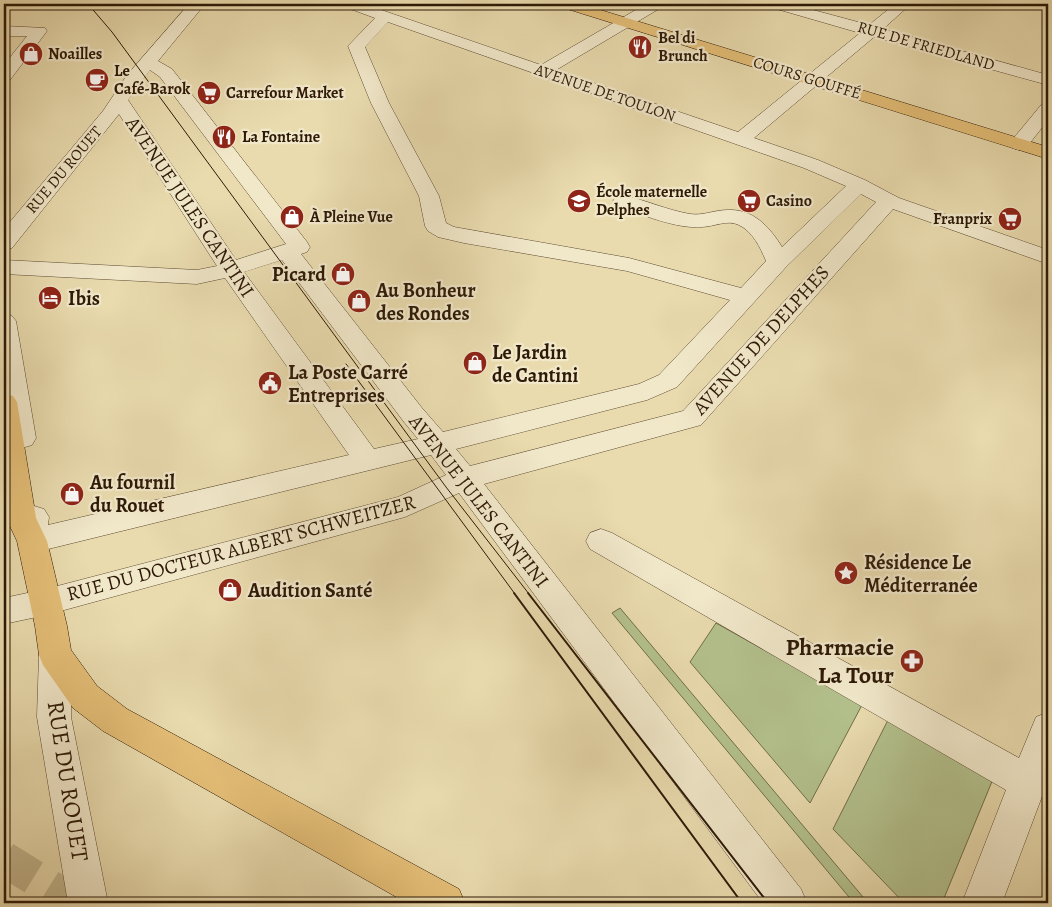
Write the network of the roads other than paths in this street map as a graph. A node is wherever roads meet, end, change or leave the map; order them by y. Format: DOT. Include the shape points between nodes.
graph roads {
  1 [pos="197,4"];
  2 [pos="350,4"];
  3 [pos="566,4"];
  4 [pos="657,4"];
  5 [pos="775,4"];
  6 [pos="904,4"];
  7 [pos="385,16"];
  8 [pos="626,22"];
  9 [pos="4,31"];
  10 [pos="870,31"];
  11 [pos="148,62"];
  12 [pos="542,71"];
  13 [pos="4,76"];
  14 [pos="814,80"];
  15 [pos="1048,80"];
  16 [pos="119,100"];
  17 [pos="1048,108"];
  18 [pos="741,139"];
  19 [pos="1019,144"];
  20 [pos="1048,154"];
  21 [pos="858,184"];
  22 [pos="623,201"];
  23 [pos="892,202"];
  24 [pos="4,242"];
  25 [pos="1048,242"];
  26 [pos="288,252"];
  27 [pos="1048,257"];
  28 [pos="778,262"];
  29 [pos="4,268"];
  30 [pos="231,270"];
  31 [pos="746,296"];
  32 [pos="4,321"];
  33 [pos="4,402"];
  34 [pos="437,444"];
  35 [pos="367,460"];
  36 [pos="463,479"];
  37 [pos="32,540"];
  38 [pos="601,541"];
  39 [pos="46,602"];
  40 [pos="4,611"];
  41 [pos="55,655"];
  42 [pos="1048,728"];
  43 [pos="1028,783"];
  44 [pos="88,903"];
  45 [pos="445,903"];
  46 [pos="788,903"];
  47 [pos="982,903"];
  1 -- 11 [label="street, RUE DU ROUET"];
  2 -- 7 [label="street, AVENUE DE TOULON"];
  3 -- 8 [label="main road, COURS GOUFFÉ"];
  4 -- 8 [label="street"];
  5 -- 10 [label="street, RUE DE FRIEDLAND"];
  6 -- 10 [label="street"];
  7 -- 12 [label="street, AVENUE DE TOULON"];
  7 -- 31 [label="street" via="356,46 380,103 430,196 436,226 464,238 628,265"];
  8 -- 12 [label="street"];
  8 -- 14 [label="main road, COURS GOUFFÉ"];
  9 -- 13 [label="street" via="39,31"];
  10 -- 14 [label="street"];
  10 -- 15 [label="street, RUE DE FRIEDLAND"];
  11 -- 16 [label="street, RUE DU ROUET"];
  11 -- 26 [label="street" via="166,73 299,247"];
  12 -- 18 [label="street, AVENUE DE TOULON"];
  14 -- 18 [label="street"];
  14 -- 19 [label="main road, COURS GOUFFÉ"];
  16 -- 24 [label="street, RUE DU ROUET"];
  16 -- 30 [label="street, AVENUE JULES CANTINI"];
  17 -- 19 [label="street"];
  18 -- 21 [label="street, AVENUE DE TOULON"];
  19 -- 20 [label="main road, COURS GOUFFÉ"];
  21 -- 23 [label="street, AVENUE DE TOULON"];
  21 -- 25 [label="street, AVENUE DE TOULON" via="897,191"];
  21 -- 28 [label="street, AVENUE DE DELPHES"];
  22 -- 28 [label="street" via="680,219 700,222 728,216 741,219 756,225"];
  23 -- 27 [label="street, AVENUE DE TOULON"];
  23 -- 36 [label="street, AVENUE DE DELPHES" via="878,211 692,418"];
  26 -- 30 [label="street"];
  26 -- 34 [label="street, AVENUE JULES CANTINI"];
  28 -- 31 [label="street, AVENUE DE DELPHES"];
  29 -- 30 [label="street" via="197,277"];
  30 -- 35 [label="street, AVENUE JULES CANTINI"];
  31 -- 34 [label="street, AVENUE DE DELPHES" via="668,381"];
  32 -- 37 [label="street, RUE DU ROUET" via="35,514"];
  33 -- 37 [label="main road, RUE DU ROUET" via="21,518"];
  34 -- 35 [label="street"];
  34 -- 36 [label="street, AVENUE JULES CANTINI"];
  35 -- 37 [label="street"];
  36 -- 39 [label="street, RUE DU DOCTEUR ALBERT SCHWEITZER" via="405,506"];
  36 -- 46 [label="street, AVENUE JULES CANTINI"];
  37 -- 39 [label="main road, RUE DU ROUET"];
  38 -- 43 [label="street"];
  39 -- 40 [label="street, RUE DU DOCTEUR ALBERT SCHWEITZER"];
  39 -- 41 [label="main road, RUE DU ROUET"];
  41 -- 44 [label="street, RUE DU ROUET" via="54,717"];
  41 -- 45 [label="main road" via="85,697 115,720"];
  42 -- 43 [label="street"];
  43 -- 47 [label="street"];
}
